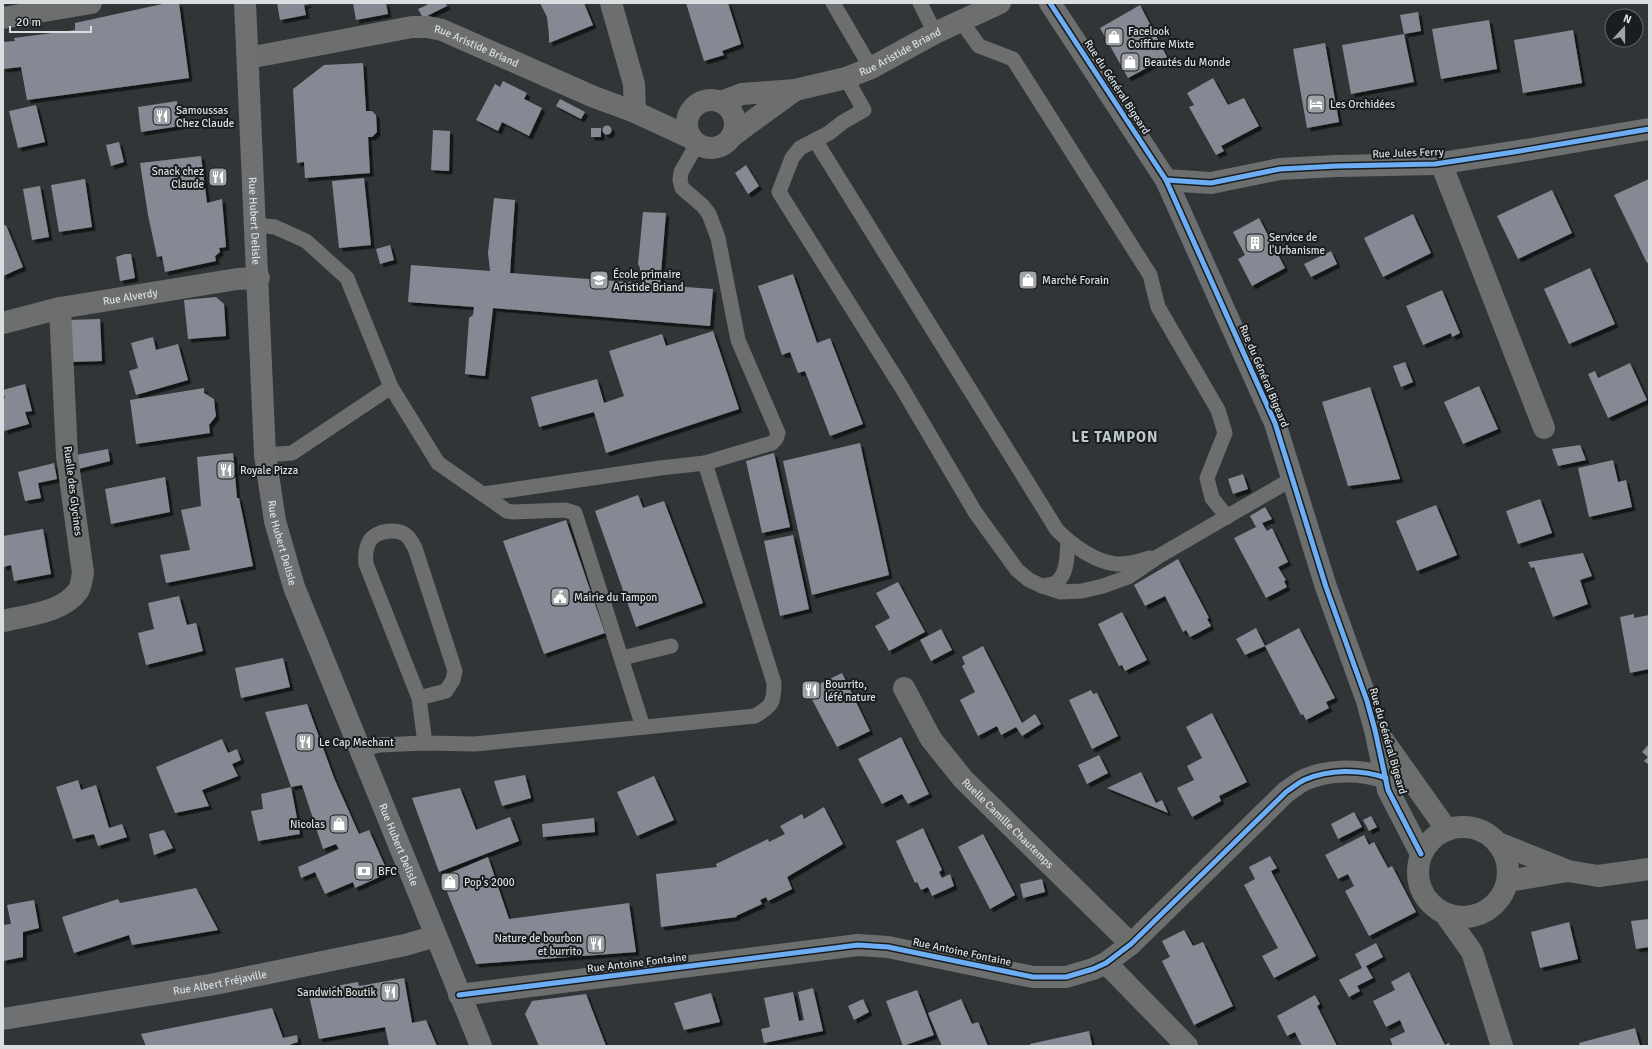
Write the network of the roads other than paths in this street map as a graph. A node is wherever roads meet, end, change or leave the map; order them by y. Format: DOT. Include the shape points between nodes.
graph roads {
  1 [pos="90,3"];
  2 [pos="245,3"];
  3 [pos="611,3"];
  4 [pos="834,3"];
  5 [pos="920,3"];
  6 [pos="1000,3"];
  7 [pos="1050,3"];
  8 [pos="3,18"];
  9 [pos="961,21"];
  10 [pos="935,33"];
  11 [pos="248,58"];
  12 [pos="871,68"];
  13 [pos="846,78"];
  14 [pos="795,90"];
  15 [pos="721,102"];
  16 [pos="635,112"];
  17 [pos="1649,129"];
  18 [pos="732,136"];
  19 [pos="815,140"];
  20 [pos="694,141"];
  21 [pos="1441,163"];
  22 [pos="1166,180"];
  23 [pos="256,225"];
  24 [pos="258,278"];
  25 [pos="60,308"];
  26 [pos="3,323"];
  27 [pos="391,387"];
  28 [pos="1544,428"];
  29 [pos="265,455"];
  30 [pos="706,463"];
  31 [pos="1292,479"];
  32 [pos="483,494"];
  33 [pos="1227,517"];
  34 [pos="1068,541"];
  35 [pos="1159,556"];
  36 [pos="1042,586"];
  37 [pos="3,621"];
  38 [pos="670,646"];
  39 [pos="622,658"];
  40 [pos="904,688"];
  41 [pos="419,698"];
  42 [pos="643,727"];
  43 [pos="1375,730"];
  44 [pos="425,743"];
  45 [pos="360,750"];
  46 [pos="1386,778"];
  47 [pos="1447,830"];
  48 [pos="1498,843"];
  49 [pos="1421,854"];
  50 [pos="1649,869"];
  51 [pos="1568,870"];
  52 [pos="1508,881"];
  53 [pos="1445,914"];
  54 [pos="1477,916"];
  55 [pos="436,936"];
  56 [pos="1131,944"];
  57 [pos="1472,952"];
  58 [pos="1106,963"];
  59 [pos="459,995"];
  60 [pos="3,1019"];
  61 [pos="481,1046"];
  62 [pos="1187,1046"];
  63 [pos="1502,1046"];
  1 -- 8 [label="street"];
  2 -- 11 [label="main road, Rue Hubert Delisle"];
  3 -- 16 [label="street" via="634,84"];
  4 -- 12 [label="lane"];
  5 -- 10 [label="lane"];
  6 -- 9 [label="street, Rue Aristide Briand"];
  7 -- 22 [label="street, Rue du Général Bigeard"];
  9 -- 10 [label="street, Rue Aristide Briand"];
  9 -- 33 [label="lane" via="979,46 1013,59 1150,275 1158,307 1218,410 1225,433 1207,478 1212,498"];
  10 -- 12 [label="street, Rue Aristide Briand"];
  11 -- 16 [label="street, Rue Aristide Briand" via="412,27 428,27 474,43 594,97"];
  11 -- 23 [label="main road, Rue Hubert Delisle"];
  12 -- 13 [label="street, Rue Aristide Briand"];
  13 -- 14 [label="street, Rue Aristide Briand"];
  13 -- 19 [label="lane" via="864,110"];
  14 -- 15 [label="street, Rue Aristide Briand" via="742,94"];
  14 -- 18 [label="street, Rue Aristide Briand"];
  15 -- 18 [label="street" via="735,120"];
  15 -- 20 [label="street, Rue Aristide Briand" via="705,101 692,109 687,123"];
  16 -- 20 [label="street, Rue Aristide Briand"];
  17 -- 21 [label="street, Rue Jules Ferry"];
  18 -- 20 [label="street, Rue Aristide Briand" via="720,147 712,148"];
  19 -- 34 [label="lane" via="1057,530"];
  19 -- 36 [label="lane" via="800,148 792,158 779,192 976,512 1017,570"];
  20 -- 30 [label="lane" via="681,172 682,188 709,214 718,238 738,340 778,434 772,443"];
  21 -- 22 [label="street, Rue Jules Ferry" via="1280,169 1211,183"];
  21 -- 28 [label="street"];
  22 -- 31 [label="street, Rue du Général Bigeard" via="1275,423"];
  23 -- 24 [label="main road, Rue Hubert Delisle"];
  23 -- 27 [label="lane" via="275,227 306,241 347,278"];
  24 -- 25 [label="street, Rue Alverdy" via="237,279"];
  24 -- 29 [label="main road, Rue Hubert Delisle"];
  25 -- 26 [label="street, Rue Alverdy"];
  25 -- 37 [label="street, Ruelle des Glycines" via="67,456 83,573 79,591 63,604 43,612"];
  27 -- 29 [label="lane" via="292,452"];
  27 -- 32 [label="lane" via="438,463"];
  29 -- 45 [label="main road, Rue Hubert Delisle" via="275,521 294,588"];
  30 -- 32 [label="lane"];
  30 -- 42 [label="lane" via="774,683 774,698 768,709 755,716"];
  31 -- 33 [label="lane"];
  31 -- 43 [label="street, Rue du Général Bigeard"];
  32 -- 39 [label="lane" via="508,511 564,510 575,513"];
  33 -- 35 [label="lane"];
  34 -- 35 [label="lane" via="1081,550 1115,564"];
  34 -- 36 [label="lane" via="1066,564 1059,581"];
  35 -- 36 [label="lane" via="1128,577 1103,586 1082,591 1060,592"];
  38 -- 39 [label="lane"];
  39 -- 42 [label="lane"];
  40 -- 56 [label="street, Ruelle Camille Chautemps" via="931,739 963,779"];
  41 -- 41 [label="lane" via="366,564 365,553 369,540 388,531 399,531 408,537 415,548 455,671 446,691"];
  41 -- 44 [label="lane"];
  42 -- 44 [label="lane" via="476,744"];
  43 -- 46 [label="street, Rue du Général Bigeard"];
  43 -- 47 [label="street, Rue du Général Bigeard"];
  44 -- 45 [label="lane" via="379,745"];
  45 -- 55 [label="main road, Rue Hubert Delisle"];
  46 -- 49 [label="street, Rue du Général Bigeard" via="1388,790"];
  46 -- 56 [label="street, Rue Antoine Fontaine" via="1368,773 1345,772 1324,773 1304,780 1286,792"];
  47 -- 48 [label="street" via="1471,827 1486,833"];
  47 -- 49 [label="street" via="1436,835"];
  48 -- 51 [label="street"];
  48 -- 52 [label="street" via="1509,868"];
  49 -- 53 [label="street" via="1417,868 1418,882 1424,896 1433,907"];
  50 -- 51 [label="street" via="1598,876"];
  51 -- 52 [label="street"];
  52 -- 54 [label="street" via="1498,903"];
  53 -- 54 [label="street" via="1456,917"];
  53 -- 57 [label="street"];
  54 -- 57 [label="street"];
  55 -- 59 [label="main road, Rue Hubert Delisle"];
  55 -- 60 [label="main road, Rue Albert Fréjaville" via="405,945 215,984"];
  56 -- 58 [label="street, Rue Antoine Fontaine"];
  57 -- 63 [label="street"];
  58 -- 59 [label="street, Rue Antoine Fontaine" via="1066,977 1032,977 888,946 858,945"];
  58 -- 62 [label="street"];
  59 -- 61 [label="main road, Rue Hubert Delisle"];
}
